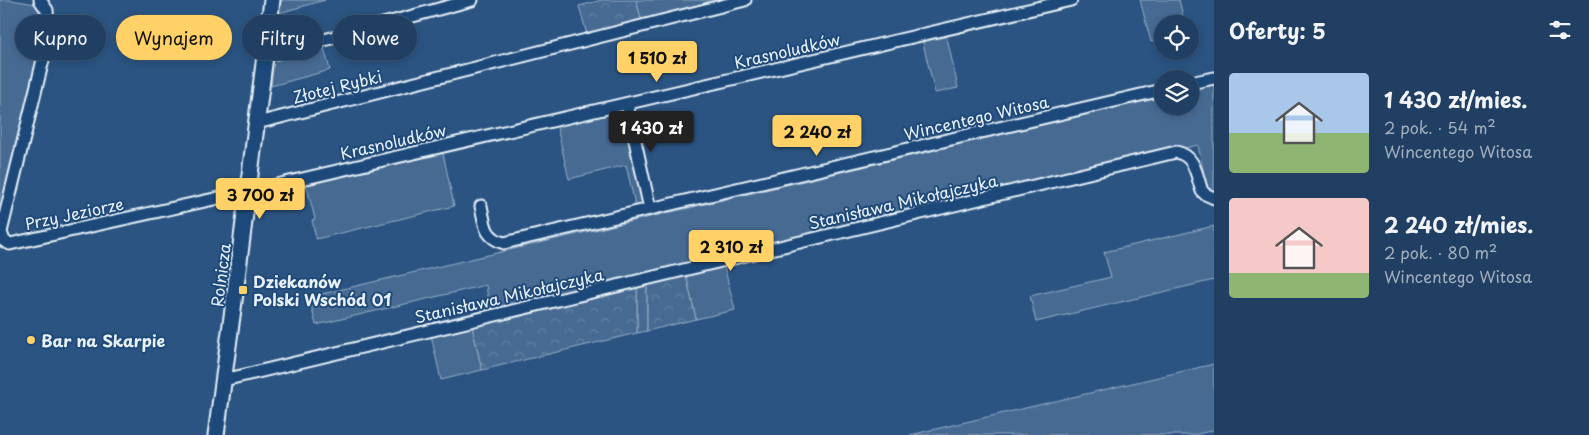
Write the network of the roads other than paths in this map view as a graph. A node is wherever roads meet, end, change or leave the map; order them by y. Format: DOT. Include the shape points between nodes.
graph roads {
  1 [pos="40,0"];
  2 [pos="272,0"];
  3 [pos="472,0"];
  4 [pos="746,0"];
  5 [pos="1070,0"];
  6 [pos="270,15"];
  7 [pos="323,40"];
  8 [pos="265,60"];
  9 [pos="1214,78"];
  10 [pos="1199,81"];
  11 [pos="1154,92"];
  12 [pos="627,104"];
  13 [pos="257,120"];
  14 [pos="248,191"];
  15 [pos="1214,198"];
  16 [pos="481,206"];
  17 [pos="650,209"];
  18 [pos="224,380"];
  19 [pos="216,435"];
  1 -- 14 [label="street, Przy Jeziorze" via="47,10 48,24 43,60 1,232 4,241 10,244"];
  2 -- 6 [label="street, Rolnicza"];
  3 -- 7 [label="street"];
  4 -- 13 [label="street, Złotej Rybki" via="265,121"];
  5 -- 12 [label="street, Krasnoludków"];
  8 -- 13 [label="street, Rolnicza"];
  9 -- 10 [label="street"];
  11 -- 17 [label="street, Wincentego Witosa"];
  12 -- 14 [label="street, Krasnoludków"];
  12 -- 17 [label="street"];
  13 -- 14 [label="street, Rolnicza"];
  14 -- 18 [label="street, Rolnicza"];
  15 -- 18 [label="street, Stanisława Mikołajczyka" via="1202,191 1192,161 1176,152"];
  16 -- 17 [label="street, Wincentego Witosa" via="488,233 504,244"];
  18 -- 19 [label="street, Rolnicza"];
}
